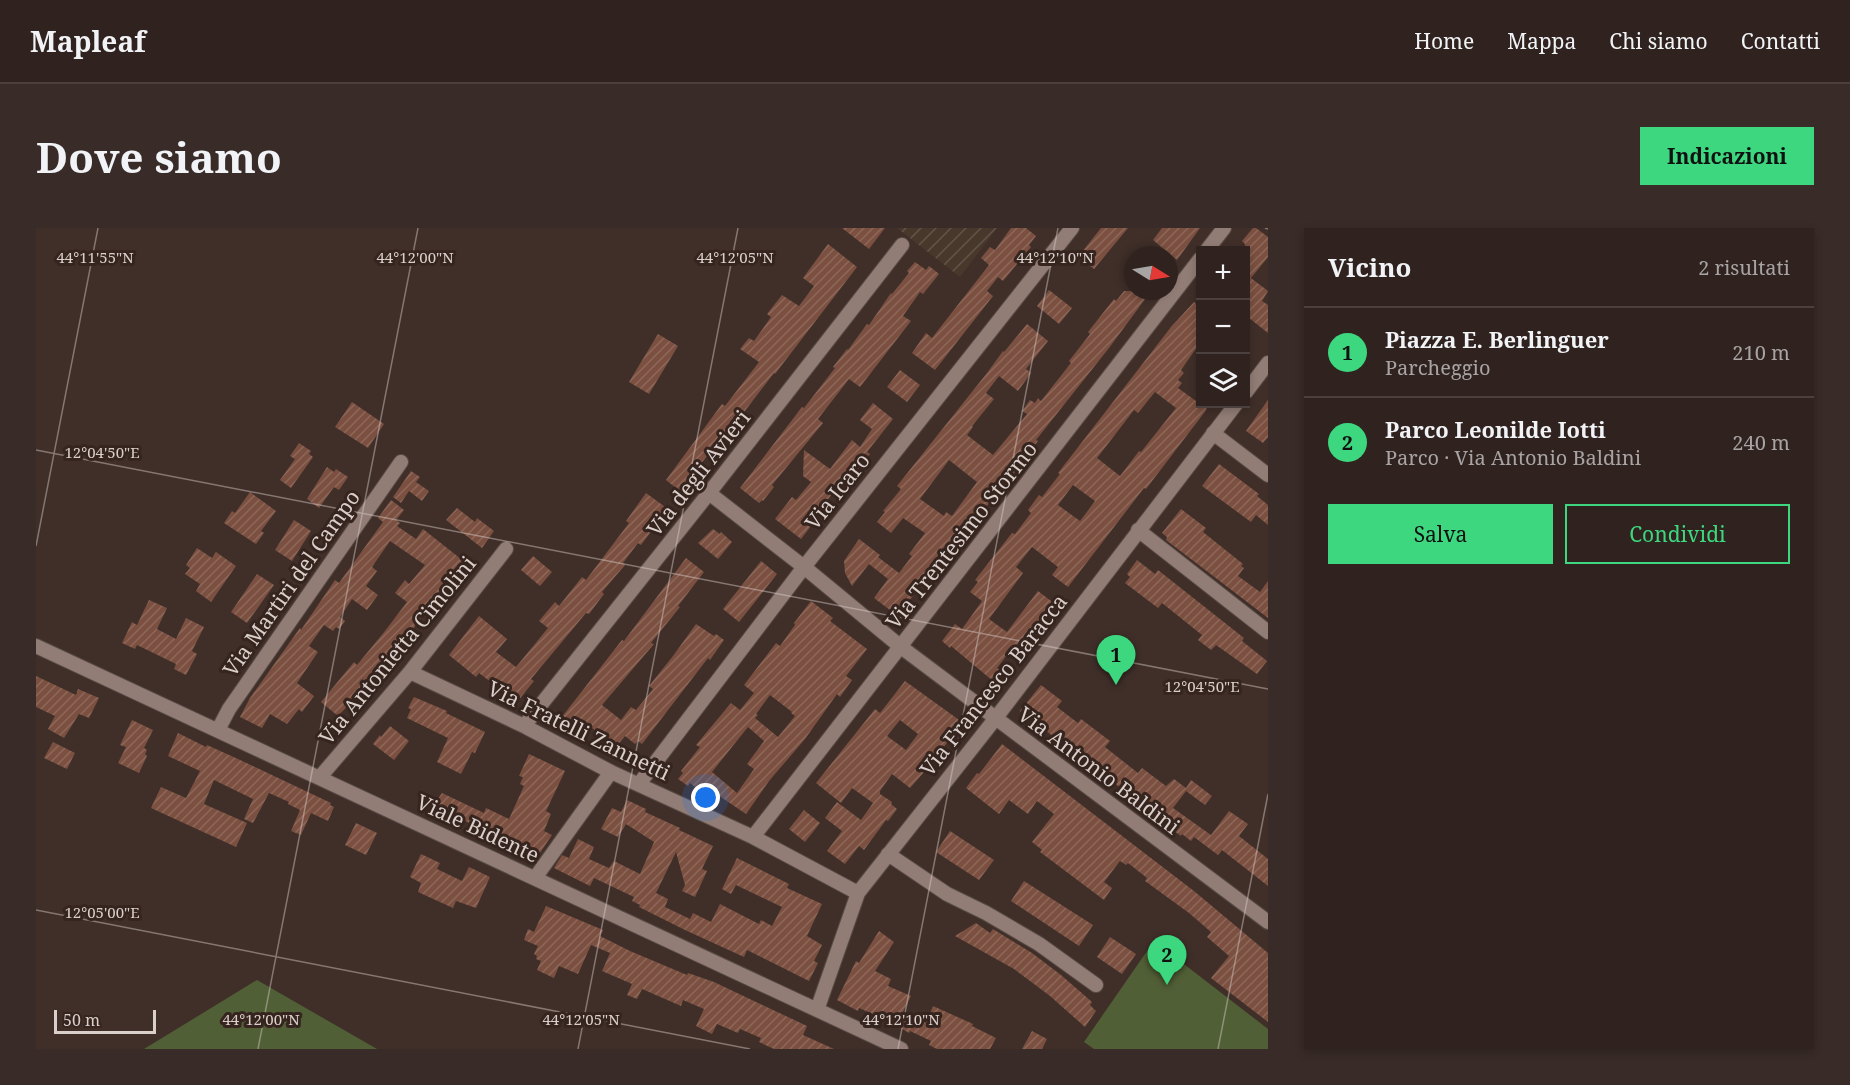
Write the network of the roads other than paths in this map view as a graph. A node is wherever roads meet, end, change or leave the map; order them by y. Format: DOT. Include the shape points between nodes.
graph roads {
  1 [pos="1072,228"];
  2 [pos="1224,228"];
  3 [pos="902,245"];
  4 [pos="1210,246"];
  5 [pos="1196,264"];
  6 [pos="1268,363"];
  7 [pos="1250,386"];
  8 [pos="1233,408"];
  9 [pos="1213,433"];
  10 [pos="401,462"];
  11 [pos="1268,475"];
  12 [pos="709,493"];
  13 [pos="1138,530"];
  14 [pos="506,549"];
  15 [pos="804,567"];
  16 [pos="1268,632"];
  17 [pos="36,646"];
  18 [pos="901,647"];
  19 [pos="410,672"];
  20 [pos="995,719"];
  21 [pos="524,726"];
  22 [pos="218,730"];
  23 [pos="610,772"];
  24 [pos="320,777"];
  25 [pos="639,784"];
  26 [pos="753,837"];
  27 [pos="888,854"];
  28 [pos="536,878"];
  29 [pos="858,893"];
  30 [pos="1268,922"];
  31 [pos="1096,985"];
  32 [pos="817,1010"];
  33 [pos="901,1049"];
  1 -- 15 [label="street, Via Icaro"];
  2 -- 4 [label="street"];
  3 -- 12 [label="street, Via degli Avieri"];
  5 -- 18 [label="street, Via Trentesimo Stormo"];
  6 -- 7 [label="street"];
  8 -- 9 [label="street, Via Francesco Baracca"];
  9 -- 11 [label="street"];
  9 -- 13 [label="street, Via Francesco Baracca"];
  10 -- 22 [label="street, Via Martiri del Campo"];
  12 -- 15 [label="street, Via Antonio Baldini"];
  12 -- 21 [label="street, Via degli Avieri"];
  13 -- 16 [label="street"];
  13 -- 20 [label="street, Via Francesco Baracca"];
  14 -- 19 [label="street, Via Antonietta Cimolini"];
  15 -- 18 [label="street, Via Antonio Baldini"];
  15 -- 25 [label="street, Via Icaro"];
  17 -- 22 [label="street, Viale Bidente"];
  18 -- 20 [label="street, Via Antonio Baldini"];
  18 -- 26 [label="street, Via Trentesimo Stormo"];
  19 -- 21 [label="street, Via Fratelli Zannetti"];
  19 -- 24 [label="street, Via Antonietta Cimolini"];
  20 -- 27 [label="street, Via Francesco Baracca"];
  20 -- 30 [label="street, Via Antonio Baldini"];
  21 -- 23 [label="street, Via Fratelli Zannetti"];
  22 -- 24 [label="street, Viale Bidente"];
  23 -- 25 [label="street, Via Fratelli Zannetti"];
  23 -- 28 [label="street"];
  24 -- 28 [label="street, Viale Bidente"];
  25 -- 26 [label="street, Via Fratelli Zannetti"];
  26 -- 29 [label="street, Via Fratelli Zannetti"];
  27 -- 29 [label="street, Via Francesco Baracca"];
  27 -- 31 [label="street" via="947,894 1039,944"];
  28 -- 32 [label="street, Viale Bidente"];
  29 -- 32 [label="street, Via Francesco Baracca"];
  32 -- 33 [label="street, Viale Bidente"];
}
